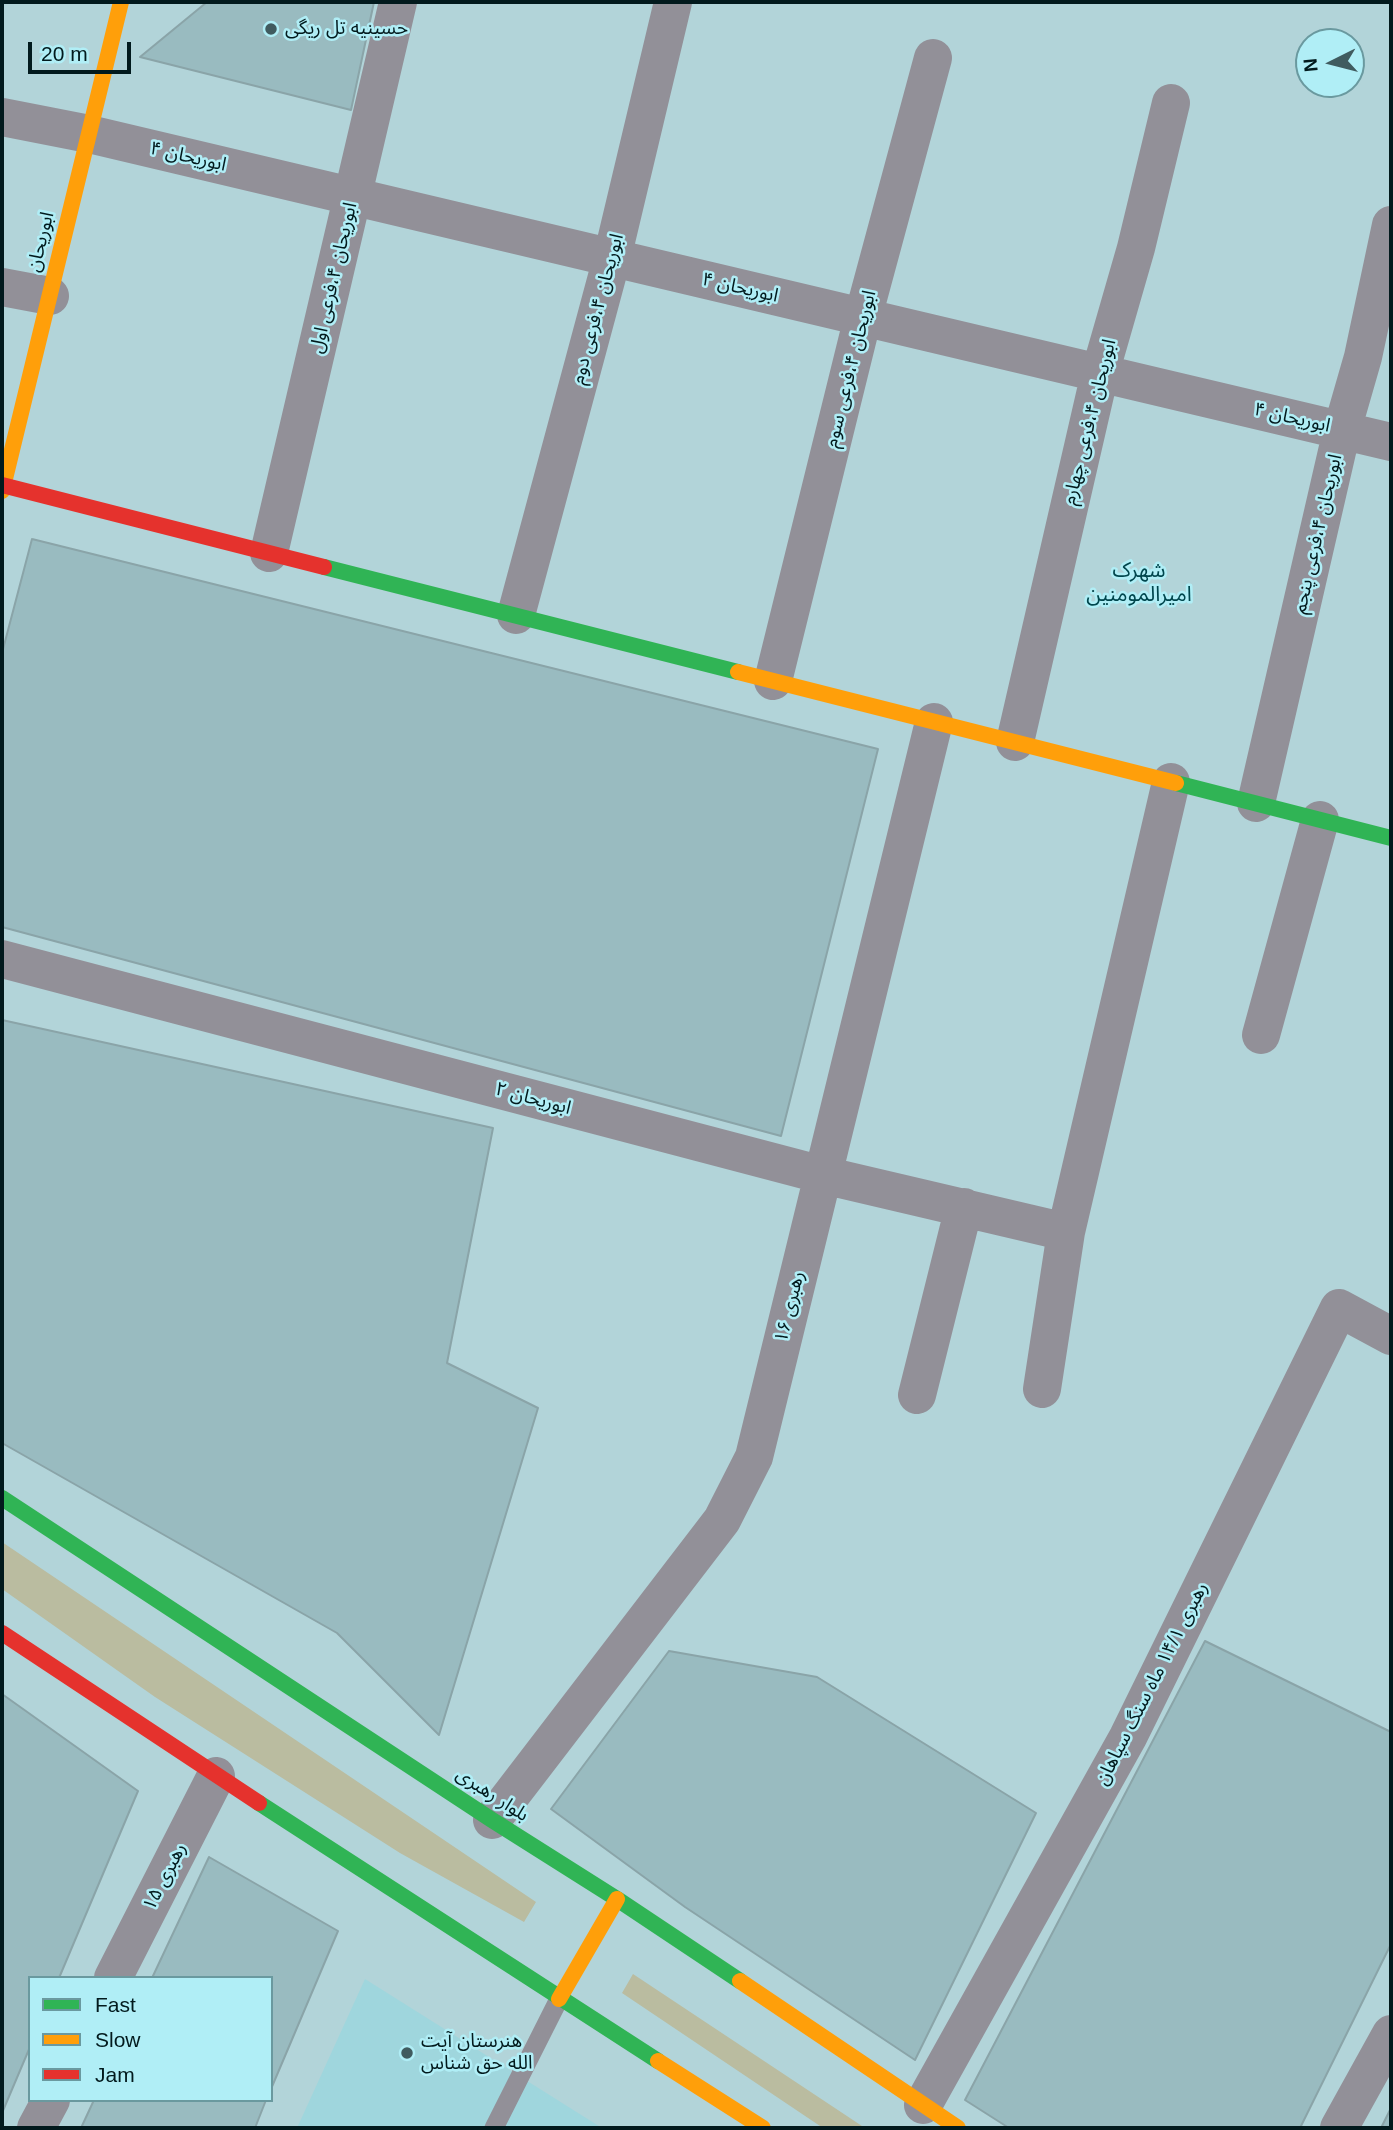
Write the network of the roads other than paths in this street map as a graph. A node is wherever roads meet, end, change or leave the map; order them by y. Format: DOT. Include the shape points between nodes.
graph roads {
  1 [pos="121,2"];
  2 [pos="398,2"];
  3 [pos="673,2"];
  4 [pos="137,8"];
  5 [pos="116,21"];
  6 [pos="933,58"];
  7 [pos="1171,103"];
  8 [pos="2,117"];
  9 [pos="89,134"];
  10 [pos="353,196"];
  11 [pos="1391,225"];
  12 [pos="612,258"];
  13 [pos="2,287"];
  14 [pos="50,296"];
  15 [pos="863,317"];
  16 [pos="1100,373"];
  17 [pos="1342,430"];
  18 [pos="1391,442"];
  19 [pos="2,487"];
  20 [pos="270,553"];
  21 [pos="516,615"];
  22 [pos="773,681"];
  23 [pos="934,722"];
  24 [pos="1015,742"];
  25 [pos="1171,782"];
  26 [pos="1256,803"];
  27 [pos="1320,820"];
  28 [pos="1391,838"];
  29 [pos="2,959"];
  30 [pos="1261,1035"];
  31 [pos="823,1175"];
  32 [pos="964,1207"];
  33 [pos="1066,1232"];
  34 [pos="1391,1336"];
  35 [pos="1042,1389"];
  36 [pos="916,1395"];
  37 [pos="2,1498"];
  38 [pos="2,1633"];
  39 [pos="216,1776"];
  40 [pos="492,1820"];
  41 [pos="617,1899"];
  42 [pos="114,1976"];
  43 [pos="559,1999"];
  44 [pos="1391,2034"];
  45 [pos="50,2102"];
  46 [pos="923,2105"];
  47 [pos="750,2124"];
  48 [pos="36,2128"];
  49 [pos="494,2128"];
  50 [pos="958,2128"];
  51 [pos="1339,2128"];
  1 -- 5 [label="main road, ابوریحان"];
  2 -- 10 [label="street, ابوریحان ۴،فرعی اول"];
  3 -- 12 [label="street, ابوریحان ۴،فرعی دوم"];
  4 -- 5 [label="main road"];
  5 -- 9 [label="main road, ابوریحان"];
  6 -- 15 [label="street, ابوریحان ۴،فرعی سوم"];
  7 -- 16 [label="street, ابوریحان ۴،فرعی چهارم"];
  8 -- 9 [label="street, ابوریحان ۴"];
  9 -- 10 [label="street, ابوریحان ۴"];
  9 -- 14 [label="main road, ابوریحان"];
  10 -- 12 [label="street, ابوریحان ۴"];
  10 -- 20 [label="street, ابوریحان ۴،فرعی اول"];
  11 -- 17 [label="street, ابوریحان ۴،فرعی پنجم"];
  12 -- 15 [label="street, ابوریحان ۴"];
  12 -- 21 [label="street, ابوریحان ۴،فرعی دوم"];
  13 -- 14 [label="street"];
  14 -- 19 [label="main road, ابوریحان"];
  15 -- 16 [label="street, ابوریحان ۴"];
  15 -- 22 [label="street, ابوریحان ۴،فرعی سوم"];
  16 -- 17 [label="street, ابوریحان ۴"];
  16 -- 24 [label="street, ابوریحان ۴،فرعی چهارم"];
  17 -- 18 [label="street, ابوریحان ۴"];
  17 -- 26 [label="street, ابوریحان ۴،فرعی پنجم"];
  19 -- 20 [label="main road"];
  20 -- 21 [label="main road"];
  21 -- 22 [label="main road"];
  22 -- 23 [label="main road"];
  23 -- 24 [label="main road"];
  23 -- 31 [label="street, رهبری ۱۶"];
  24 -- 25 [label="main road"];
  25 -- 26 [label="main road"];
  25 -- 33 [label="street"];
  26 -- 27 [label="main road"];
  27 -- 28 [label="main road"];
  27 -- 30 [label="street"];
  29 -- 31 [label="street, ابوریحان ۲"];
  31 -- 32 [label="street, ابوریحان ۲"];
  31 -- 40 [label="street, رهبری ۱۶" via="754,1457 722,1520"];
  32 -- 33 [label="street, ابوریحان ۲"];
  32 -- 36 [label="street"];
  33 -- 35 [label="street"];
  34 -- 46 [label="street, رهبری ۱۴/۱ ماه سنگ سپاهان" via="1339,1308 1128,1737"];
  37 -- 40 [label="main road, بلوار رهبری"];
  38 -- 39 [label="main road"];
  39 -- 42 [label="street, رهبری ۱۵"];
  39 -- 43 [label="main road"];
  40 -- 41 [label="main road, بلوار رهبری"];
  41 -- 43 [label="main road"];
  41 -- 46 [label="main road, بلوار رهبری"];
  43 -- 47 [label="main road"];
  43 -- 49 [label="lane"];
  44 -- 51 [label="street"];
  45 -- 48 [label="street"];
  46 -- 50 [label="main road, بلوار رهبری"];
}
